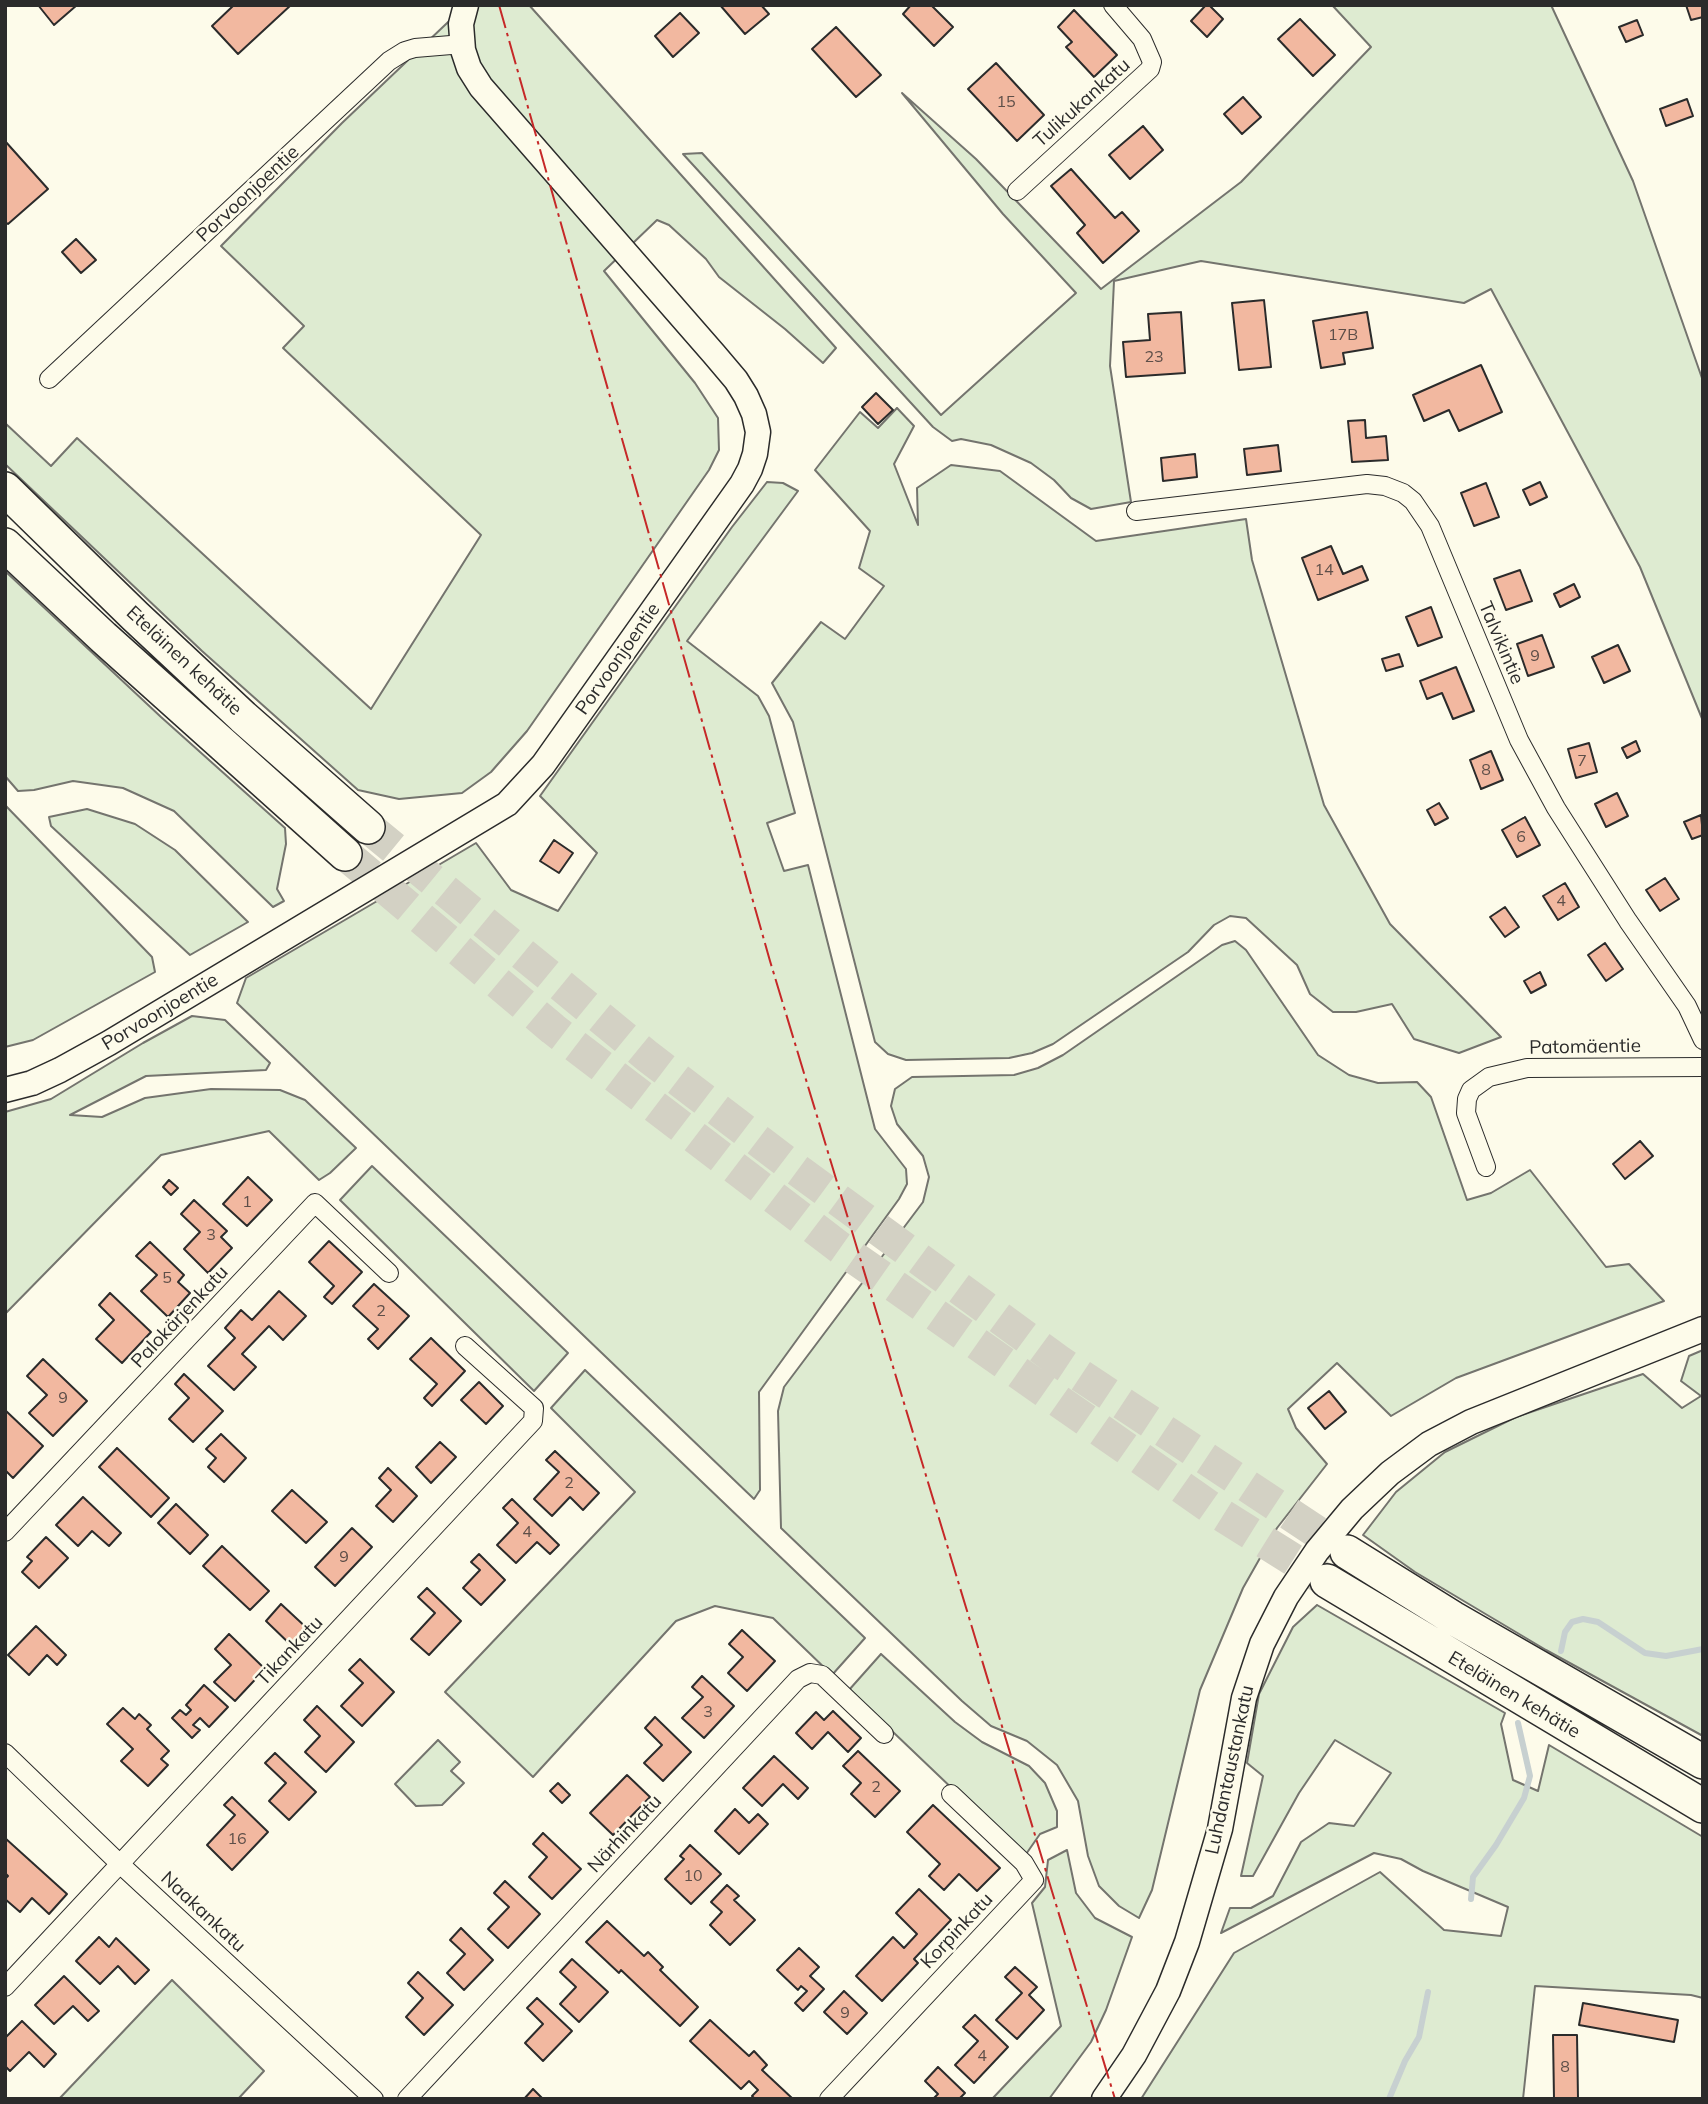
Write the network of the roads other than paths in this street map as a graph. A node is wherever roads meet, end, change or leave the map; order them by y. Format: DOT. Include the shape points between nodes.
graph roads {
  1 [pos="466,5"];
  2 [pos="1113,5"];
  3 [pos="463,44"];
  4 [pos="1017,191"];
  5 [pos="49,379"];
  6 [pos="5,489"];
  7 [pos="1136,511"];
  8 [pos="5,545"];
  9 [pos="368,827"];
  10 [pos="345,854"];
  11 [pos="1703,1040"];
  12 [pos="1703,1067"];
  13 [pos="5,1090"];
  14 [pos="1486,1167"];
  15 [pos="388,1273"];
  16 [pos="1703,1329"];
  17 [pos="466,1346"];
  18 [pos="5,1532"];
  19 [pos="1347,1552"];
  20 [pos="1327,1581"];
  21 [pos="884,1734"];
  22 [pos="5,1753"];
  23 [pos="1703,1762"];
  24 [pos="951,1794"];
  25 [pos="1703,1806"];
  26 [pos="120,1864"];
  27 [pos="5,1987"];
  28 [pos="374,2099"];
  29 [pos="407,2099"];
  30 [pos="829,2099"];
  31 [pos="1104,2099"];
  1 -- 3 [label="street, Porvoonjoentie" via="461,24"];
  2 -- 4 [label="street, Tulikukankatu" via="1142,39 1152,61 1150,69"];
  3 -- 5 [label="street, Porvoonjoentie" via="415,48 389,61"];
  3 -- 13 [label="street, Porvoonjoentie" via="469,68 481,87 736,380 758,432 750,469 543,765 507,804 109,1043 51,1075"];
  6 -- 9 [label="highway, Eteläinen kehätie" via="223,698"];
  7 -- 11 [label="street, Talvikintie" via="1367,484 1385,486 1413,501 1430,526 1519,740 1556,808 1686,1006"];
  8 -- 10 [label="highway, Eteläinen kehätie"];
  12 -- 14 [label="street, Patomäentie" via="1527,1068 1489,1077 1471,1090 1465,1113"];
  15 -- 18 [label="street, Palokärjenkatu" via="315,1203"];
  16 -- 31 [label="street, Luhdantaustankatu" via="1471,1422 1429,1444 1352,1509 1317,1551 1286,1597 1258,1655 1244,1698 1220,1829 1187,1942 1134,2055"];
  17 -- 26 [label="street, Tikankatu" via="534,1408 534,1421"];
  19 -- 23 [label="highway, Eteläinen kehätie"];
  20 -- 25 [label="highway, Eteläinen kehätie"];
  21 -- 29 [label="street, Närhinkatu" via="822,1675 810,1673 798,1679"];
  22 -- 26 [label="street, Naakankatu"];
  24 -- 30 [label="street, Korpinkatu" via="1024,1863 1034,1880"];
  26 -- 27 [label="street, Tikankatu"];
  26 -- 28 [label="street, Naakankatu"];
}
